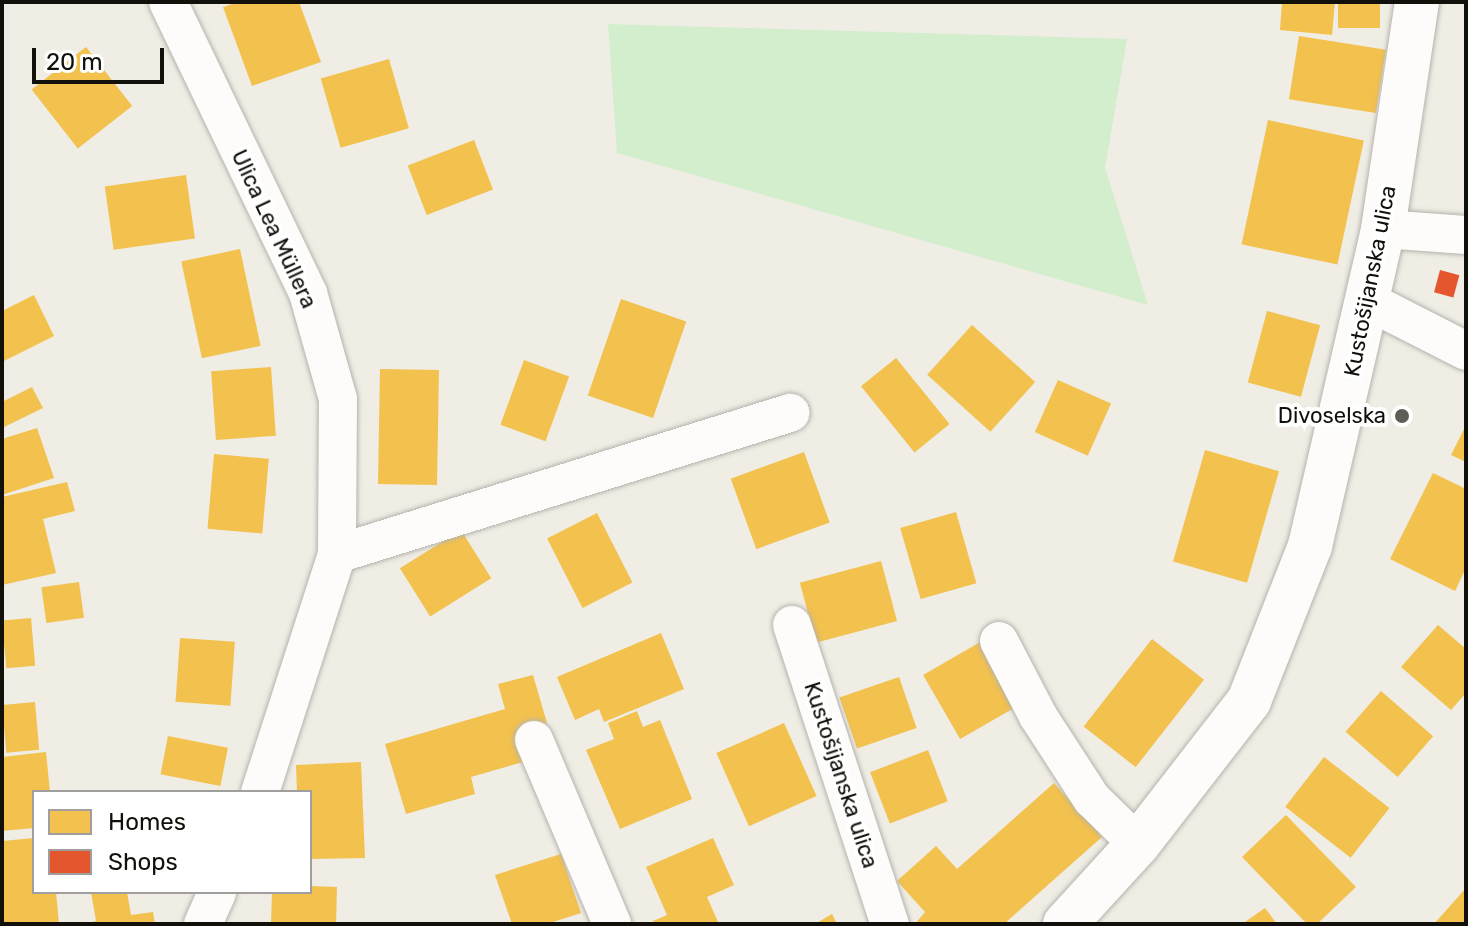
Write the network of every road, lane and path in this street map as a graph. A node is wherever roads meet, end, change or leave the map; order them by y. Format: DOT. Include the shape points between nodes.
graph roads {
  1 [pos="168,2"];
  2 [pos="1417,2"];
  3 [pos="1383,229"];
  4 [pos="1466,235"];
  5 [pos="1366,300"];
  6 [pos="1466,351"];
  7 [pos="791,413"];
  8 [pos="337,554"];
  9 [pos="792,625"];
  10 [pos="999,641"];
  11 [pos="534,740"];
  12 [pos="261,790"];
  13 [pos="1138,844"];
  14 [pos="216,894"];
  15 [pos="203,924"];
  16 [pos="612,924"];
  17 [pos="890,924"];
  18 [pos="1065,924"];
  1 -- 8 [label="street, Ulica Lea Müllera" via="308,293 338,399"];
  2 -- 3 [label="street, Kustošijanska ulica"];
  3 -- 4 [label="street"];
  3 -- 5 [label="street, Kustošijanska ulica"];
  5 -- 6 [label="street"];
  5 -- 13 [label="street, Kustošijanska ulica" via="1310,546 1249,701"];
  7 -- 8 [label="street"];
  8 -- 12 [label="street, Ulica Lea Müllera"];
  9 -- 17 [label="street, Kustošijanska ulica"];
  10 -- 13 [label="street" via="1038,716 1092,799"];
  11 -- 16 [label="street"];
  13 -- 18 [label="street, Kustošijanska ulica"];
  14 -- 15 [label="street"];
}
